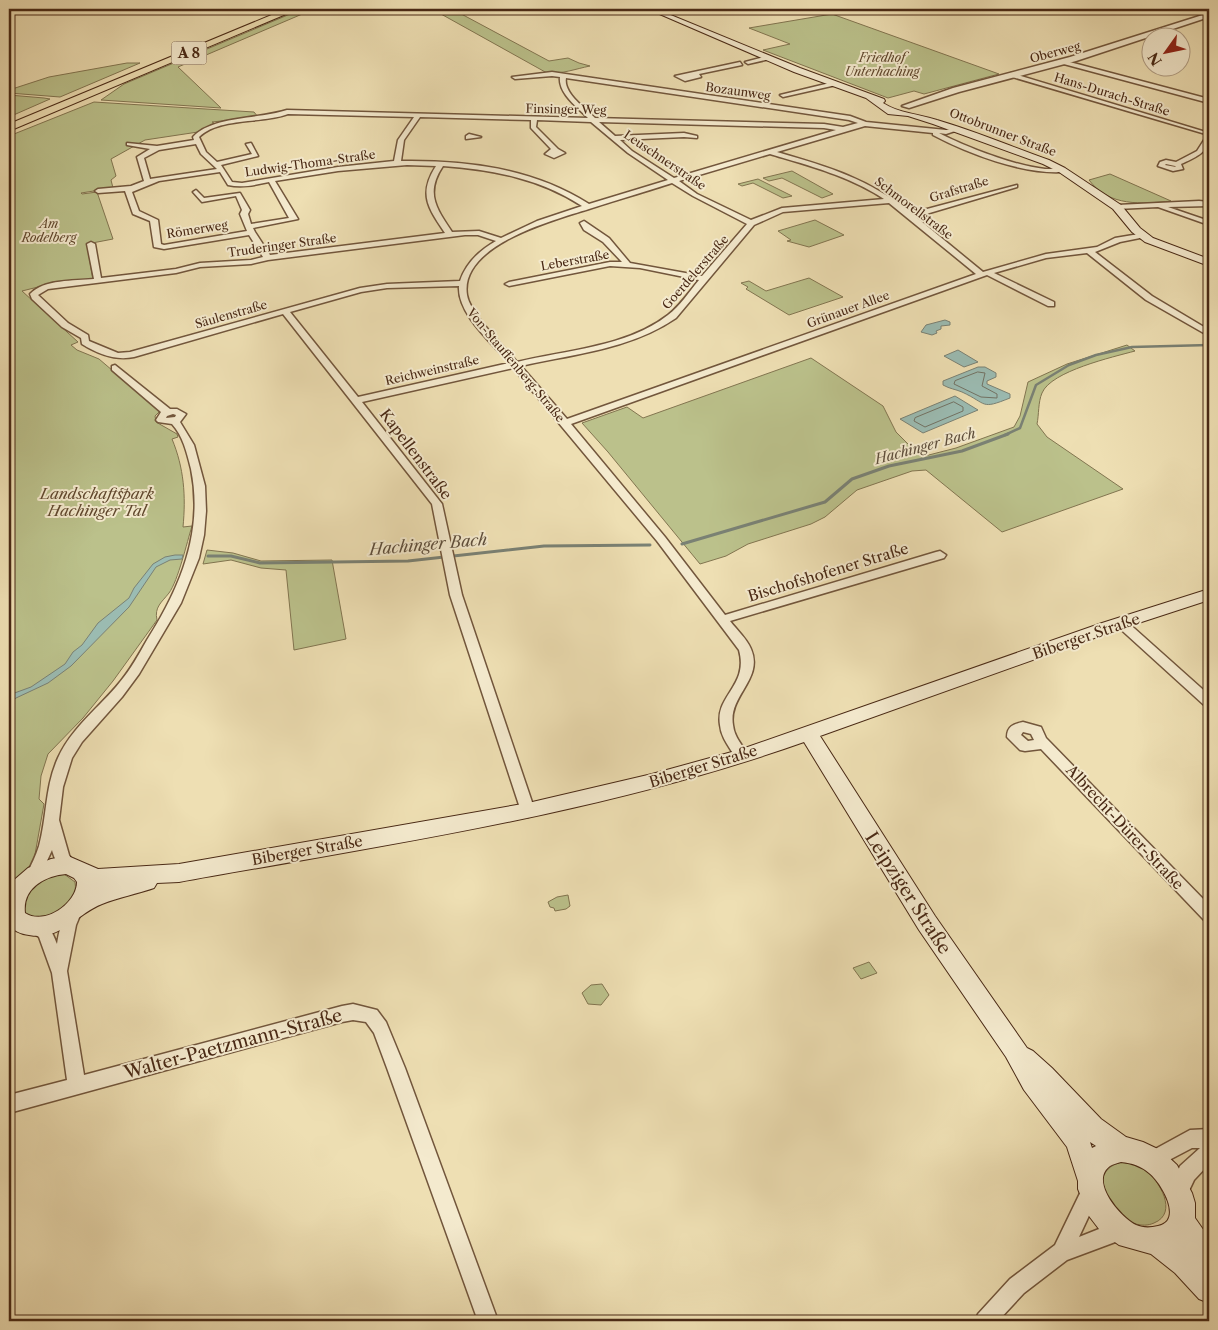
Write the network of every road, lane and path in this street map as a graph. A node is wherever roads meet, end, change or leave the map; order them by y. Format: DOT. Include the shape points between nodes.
graph roads {
  1 [pos="284,9"];
  2 [pos="293,9"];
  3 [pos="651,9"];
  4 [pos="1190,9"];
  5 [pos="1209,15"];
  6 [pos="768,58"];
  7 [pos="748,62"];
  8 [pos="1062,62"];
  9 [pos="740,64"];
  10 [pos="695,73"];
  11 [pos="1011,75"];
  12 [pos="563,76"];
  13 [pos="515,77"];
  14 [pos="834,84"];
  15 [pos="783,95"];
  16 [pos="81,96"];
  17 [pos="870,98"];
  18 [pos="1209,101"];
  19 [pos="64,103"];
  20 [pos="896,105"];
  21 [pos="886,108"];
  22 [pos="906,110"];
  23 [pos="418,116"];
  24 [pos="534,119"];
  25 [pos="593,120"];
  26 [pos="9,123"];
  27 [pos="475,123"];
  28 [pos="865,124"];
  29 [pos="9,128"];
  30 [pos="844,129"];
  31 [pos="956,129"];
  32 [pos="934,131"];
  33 [pos="472,136"];
  34 [pos="1208,136"];
  35 [pos="695,137"];
  36 [pos="613,138"];
  37 [pos="197,142"];
  38 [pos="129,144"];
  39 [pos="249,144"];
  40 [pos="158,148"];
  41 [pos="554,150"];
  42 [pos="770,152"];
  43 [pos="397,163"];
  44 [pos="441,164"];
  45 [pos="1177,164"];
  46 [pos="220,167"];
  47 [pos="1062,170"];
  48 [pos="271,180"];
  49 [pos="147,181"];
  50 [pos="672,181"];
  51 [pos="237,185"];
  52 [pos="1015,186"];
  53 [pos="131,188"];
  54 [pos="98,191"];
  55 [pos="196,192"];
  56 [pos="238,194"];
  57 [pos="890,201"];
  58 [pos="1156,204"];
  59 [pos="1209,204"];
  60 [pos="588,207"];
  61 [pos="1117,207"];
  62 [pos="910,216"];
  63 [pos="584,223"];
  64 [pos="752,223"];
  65 [pos="1209,223"];
  66 [pos="251,229"];
  67 [pos="449,234"];
  68 [pos="1142,236"];
  69 [pos="501,240"];
  70 [pos="91,244"];
  71 [pos="1088,250"];
  72 [pos="268,258"];
  73 [pos="1209,263"];
  74 [pos="628,265"];
  75 [pos="985,274"];
  76 [pos="704,279"];
  77 [pos="98,281"];
  78 [pos="462,283"];
  79 [pos="509,284"];
  80 [pos="37,291"];
  81 [pos="1051,304"];
  82 [pos="285,312"];
  83 [pos="1209,332"];
  84 [pos="514,364"];
  85 [pos="115,368"];
  86 [pos="355,400"];
  87 [pos="565,423"];
  88 [pos="940,554"];
  89 [pos="1209,594"];
  90 [pos="724,619"];
  91 [pos="1122,623"];
  92 [pos="1209,702"];
  93 [pos="808,733"];
  94 [pos="1041,741"];
  95 [pos="742,756"];
  96 [pos="528,811"];
  97 [pos="51,820"];
  98 [pos="77,870"];
  99 [pos="179,873"];
  100 [pos="34,874"];
  101 [pos="12,896"];
  102 [pos="77,908"];
  103 [pos="1209,915"];
  104 [pos="21,922"];
  105 [pos="60,973"];
  106 [pos="1014,1049"];
  107 [pos="77,1086"];
  108 [pos="9,1104"];
  109 [pos="1209,1138"];
  110 [pos="1120,1148"];
  111 [pos="1209,1151"];
  112 [pos="1152,1160"];
  113 [pos="1090,1185"];
  114 [pos="1178,1190"];
  115 [pos="1182,1221"];
  116 [pos="1119,1231"];
  117 [pos="1156,1242"];
  118 [pos="1062,1252"];
  119 [pos="1209,1260"];
  120 [pos="1209,1288"];
  121 [pos="488,1321"];
  122 [pos="985,1321"];
  1 -- 16 [label="highway, A 8"];
  2 -- 16 [label="highway, A 8"];
  3 -- 6 [label="main road, Ottobrunner Straße"];
  4 -- 5 [label="street"];
  5 -- 8 [label="street, Oberweg"];
  6 -- 7 [label="street"];
  6 -- 14 [label="main road, Ottobrunner Straße"];
  8 -- 11 [label="street, Oberweg"];
  8 -- 18 [label="street"];
  9 -- 10 [label="street"];
  11 -- 22 [label="street, Oberweg"];
  11 -- 34 [label="street, Hans-Durach-Straße"];
  12 -- 13 [label="street, Bozaunweg"];
  12 -- 25 [label="street, Leuschnerstraße" via="566,92"];
  12 -- 28 [label="street, Bozaunweg" via="850,118"];
  14 -- 15 [label="street"];
  14 -- 17 [label="main road, Ottobrunner Straße"];
  16 -- 19 [label="highway, A 8"];
  17 -- 20 [label="main road, Ottobrunner Straße"];
  17 -- 21 [label="main road, Ottobrunner Straße"];
  19 -- 26 [label="highway, A 8"];
  19 -- 29 [label="highway, A 8"];
  20 -- 21 [label="main road, Ottobrunner Straße"];
  20 -- 22 [label="main road, Ottobrunner Straße"];
  21 -- 22 [label="main road, Ottobrunner Straße" via="891,112"];
  22 -- 31 [label="main road, Ottobrunner Straße"];
  23 -- 27 [label="street, Finsinger Weg"];
  23 -- 37 [label="street, Finsinger Weg" via="287,112 214,126 196,135"];
  23 -- 43 [label="street" via="401,140"];
  24 -- 25 [label="street, Finsinger Weg"];
  24 -- 27 [label="street, Finsinger Weg"];
  24 -- 41 [label="street" via="533,128"];
  25 -- 30 [label="street, Finsinger Weg"];
  25 -- 36 [label="street, Leuschnerstraße"];
  27 -- 33 [label="street"];
  28 -- 30 [label="street"];
  28 -- 32 [label="street, Bozaunweg"];
  30 -- 42 [label="street"];
  31 -- 32 [label="street, Bozaunweg"];
  31 -- 47 [label="main road, Ottobrunner Straße"];
  32 -- 47 [label="street" via="943,138 1028,166 1045,171"];
  34 -- 45 [label="street" via="1200,152"];
  35 -- 36 [label="street"];
  36 -- 50 [label="street, Leuschnerstraße"];
  37 -- 40 [label="street"];
  37 -- 46 [label="street, Ludwig-Thoma-Straße" via="203,153"];
  38 -- 40 [label="street"];
  39 -- 46 [label="street, Ludwig-Thoma-Straße" via="256,155"];
  40 -- 49 [label="street" via="140,158"];
  42 -- 50 [label="street"];
  42 -- 57 [label="street, Schmorellstraße" via="850,177"];
  43 -- 44 [label="street, Ludwig-Thoma-Straße"];
  43 -- 48 [label="street, Ludwig-Thoma-Straße" via="353,166"];
  44 -- 60 [label="street, Ludwig-Thoma-Straße" via="520,175 558,189"];
  44 -- 67 [label="street" via="432,178 429,197"];
  46 -- 49 [label="street"];
  46 -- 51 [label="street, Ludwig-Thoma-Straße" via="228,182"];
  47 -- 61 [label="main road, Ottobrunner Straße"];
  48 -- 51 [label="street, Ludwig-Thoma-Straße"];
  48 -- 66 [label="street" via="294,219"];
  49 -- 53 [label="street"];
  50 -- 60 [label="street"];
  50 -- 64 [label="street, Leuschnerstraße"];
  51 -- 56 [label="street"];
  52 -- 62 [label="street, Grafstraße"];
  53 -- 54 [label="street"];
  53 -- 66 [label="street, Römerweg" via="128,190 136,212 154,220 157,245 164,247"];
  55 -- 56 [label="street" via="202,200"];
  56 -- 66 [label="street"];
  57 -- 62 [label="street, Schmorellstraße"];
  57 -- 64 [label="street, Goerdelerstraße" via="782,210"];
  58 -- 59 [label="street"];
  58 -- 61 [label="street"];
  58 -- 65 [label="street"];
  60 -- 69 [label="street"];
  61 -- 68 [label="main road, Ottobrunner Straße"];
  62 -- 75 [label="street, Schmorellstraße"];
  63 -- 74 [label="street" via="606,240"];
  64 -- 76 [label="street, Goerdelerstraße"];
  66 -- 72 [label="street"];
  67 -- 69 [label="street, Truderinger Straße" via="479,233"];
  67 -- 72 [label="street, Truderinger Straße"];
  68 -- 71 [label="street, Grünauer Allee"];
  68 -- 73 [label="main road, Ottobrunner Straße"];
  69 -- 78 [label="street" via="474,261"];
  70 -- 77 [label="street"];
  71 -- 75 [label="street, Grünauer Allee" via="1029,259"];
  71 -- 83 [label="street" via="1149,298"];
  72 -- 77 [label="street, Truderinger Straße"];
  74 -- 76 [label="street, Leberstraße"];
  74 -- 79 [label="street, Leberstraße" via="590,267"];
  75 -- 81 [label="street, Schmorellstraße"];
  75 -- 87 [label="street, Grünauer Allee"];
  76 -- 84 [label="street, Goerdelerstraße" via="673,316 657,328 599,346"];
  77 -- 80 [label="street, Truderinger Straße"];
  78 -- 82 [label="street, Säulenstraße" via="374,287"];
  78 -- 84 [label="street, Von-Stauffenberg-Straße" via="463,302 468,310"];
  80 -- 82 [label="street, Säulenstraße" via="35,297 65,325 85,337 85,342 123,356"];
  82 -- 86 [label="street, Kapellenstraße"];
  84 -- 86 [label="street, Reichweinstraße"];
  84 -- 87 [label="street, Von-Stauffenberg-Straße"];
  85 -- 97 [label="street" via="167,412 161,420 174,421 181,428 201,490 200,524 196,550 162,627 126,684 66,756"];
  86 -- 96 [label="street, Kapellenstraße" via="437,504 460,607"];
  87 -- 90 [label="street, Von-Stauffenberg-Straße"];
  88 -- 90 [label="street, Bischofshofener Straße"];
  89 -- 91 [label="main road, Biberger Straße"];
  90 -- 95 [label="street, Von-Stauffenberg-Straße" via="749,659 745,680 730,703 726,717 730,736"];
  91 -- 92 [label="street"];
  91 -- 93 [label="main road, Biberger Straße"];
  93 -- 95 [label="main road, Biberger Straße"];
  93 -- 106 [label="main road, Leipziger Straße" via="927,923"];
  94 -- 103 [label="street, Albrecht-Dürer-Straße"];
  95 -- 96 [label="main road, Biberger Straße" via="652,782"];
  96 -- 99 [label="main road, Biberger Straße"];
  97 -- 98 [label="street" via="62,858"];
  97 -- 100 [label="street" via="41,864"];
  98 -- 99 [label="main road, Biberger Straße" via="98,878"];
  98 -- 100 [label="main road" via="45,869"];
  98 -- 102 [label="main road" via="88,884 87,894"];
  99 -- 102 [label="main road, Biberger Straße" via="97,896"];
  100 -- 101 [label="main road"];
  101 -- 104 [label="main road" via="12,912"];
  102 -- 104 [label="main road" via="49,925"];
  102 -- 105 [label="street" via="68,925"];
  104 -- 105 [label="street" via="45,933"];
  105 -- 107 [label="street"];
  106 -- 110 [label="main road, Leipziger Straße" via="1092,1128"];
  106 -- 113 [label="main road, Leipziger Straße" via="1033,1082 1076,1140"];
  107 -- 108 [label="street, Walter-Paetzmann-Straße"];
  107 -- 121 [label="street, Walter-Paetzmann-Straße" via="342,1014 371,1015 380,1028 396,1068"];
  109 -- 112 [label="street" via="1190,1139"];
  110 -- 112 [label="main road"];
  110 -- 113 [label="main road" via="1098,1157 1092,1166"];
  111 -- 114 [label="street" via="1187,1173"];
  112 -- 114 [label="main road" via="1171,1177"];
  113 -- 116 [label="main road" via="1097,1206"];
  113 -- 118 [label="street"];
  114 -- 115 [label="main road" via="1183,1206"];
  115 -- 117 [label="main road" via="1168,1238"];
  115 -- 119 [label="main road"];
  116 -- 117 [label="main road" via="1132,1238"];
  116 -- 118 [label="street"];
  117 -- 120 [label="main road" via="1185,1263"];
  118 -- 122 [label="street" via="1017,1286"];
}
